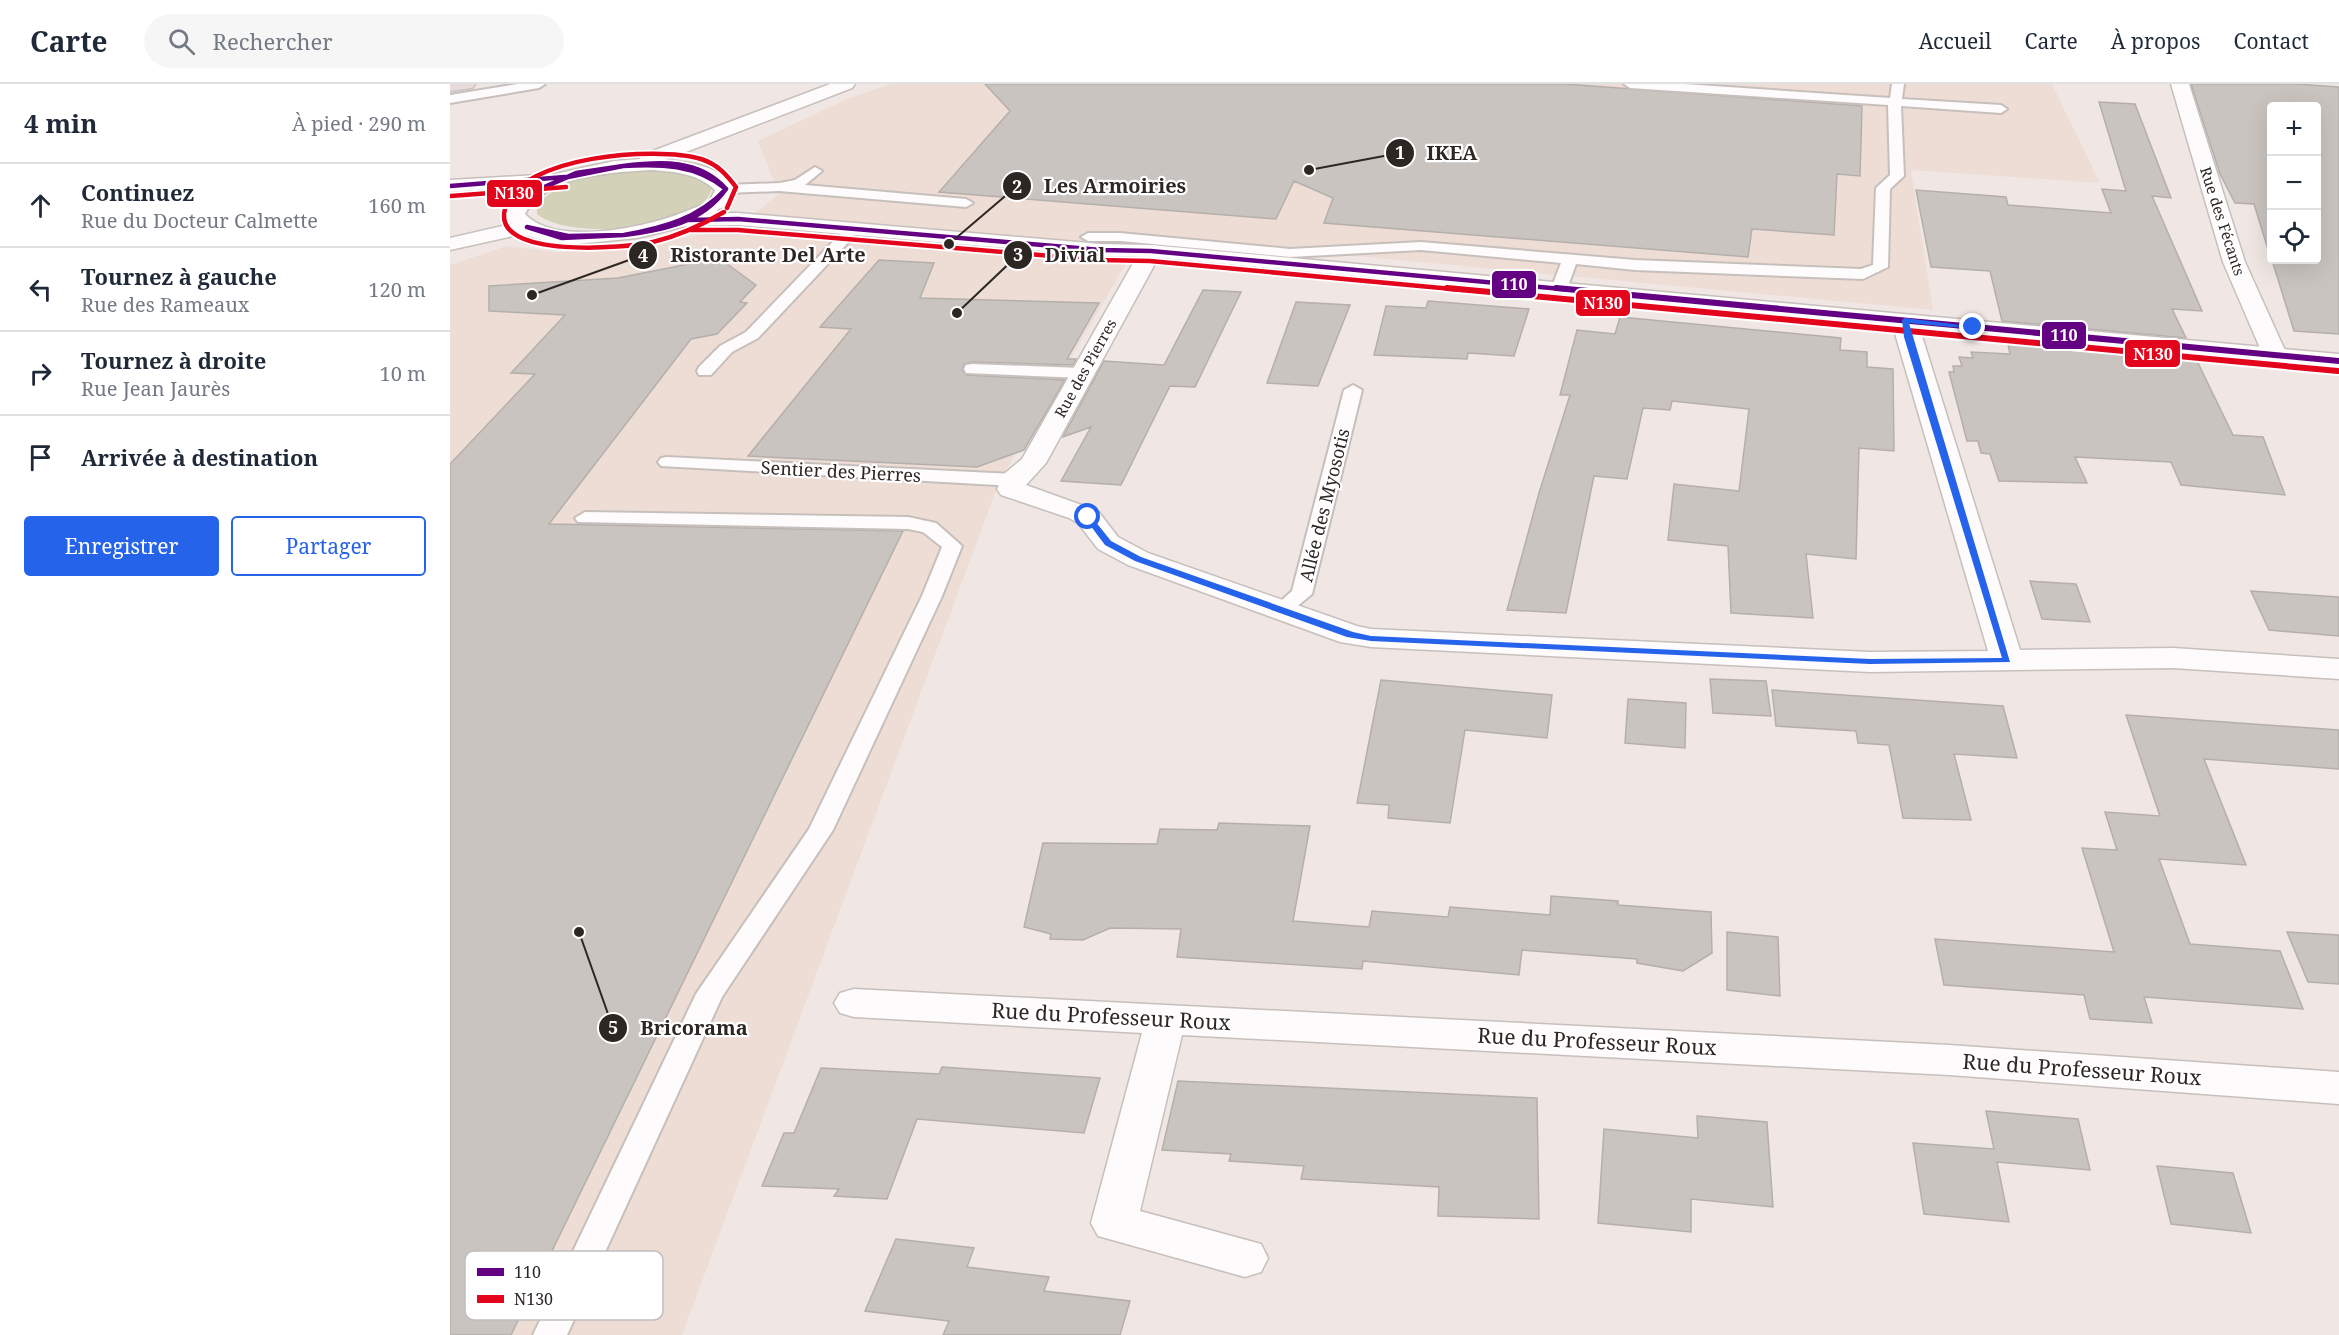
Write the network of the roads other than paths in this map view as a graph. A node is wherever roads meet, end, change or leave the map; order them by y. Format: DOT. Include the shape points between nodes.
graph roads {
  1 [pos="466,84"];
  2 [pos="539,84"];
  3 [pos="846,84"];
  4 [pos="1630,84"];
  5 [pos="1898,84"];
  6 [pos="2180,84"];
  7 [pos="450,87"];
  8 [pos="450,99"];
  9 [pos="1897,102"];
  10 [pos="2001,109"];
  11 [pos="741,124"];
  12 [pos="625,166"];
  13 [pos="703,170"];
  14 [pos="815,171"];
  15 [pos="566,177"];
  16 [pos="450,187"];
  17 [pos="779,187"];
  18 [pos="722,196"];
  19 [pos="966,202"];
  20 [pos="518,203"];
  21 [pos="688,220"];
  22 [pos="524,226"];
  23 [pos="854,229"];
  24 [pos="1088,237"];
  25 [pos="450,244"];
  26 [pos="1151,250"];
  27 [pos="1570,259"];
  28 [pos="1559,289"];
  29 [pos="1905,320"];
  30 [pos="2275,355"];
  31 [pos="2339,361"];
  32 [pos="972,369"];
  33 [pos="705,371"];
  34 [pos="1082,373"];
  35 [pos="1353,390"];
  36 [pos="668,462"];
  37 [pos="1014,480"];
  38 [pos="585,518"];
  39 [pos="1281,610"];
  40 [pos="2007,660"];
  41 [pos="2339,669"];
  42 [pos="854,1003"];
  43 [pos="1166,1019"];
  44 [pos="2339,1088"];
  45 [pos="589,1251"];
  46 [pos="1245,1258"];
  47 [pos="557,1320"];
  48 [pos="550,1335"];
  1 -- 7 [label="highway"];
  2 -- 8 [label="lane"];
  3 -- 11 [label="street"];
  4 -- 9 [label="lane"];
  5 -- 9 [label="lane"];
  6 -- 30 [label="street, Rue des Fécants" via="2234,262"];
  9 -- 10 [label="lane"];
  9 -- 27 [label="lane" via="1897,176 1883,188 1880,267 1863,274"];
  11 -- 12 [label="street" via="681,149"];
  11 -- 13 [label="street" via="717,142"];
  12 -- 13 [label="street" via="669,165"];
  12 -- 15 [label="street"];
  13 -- 18 [label="street" via="722,181"];
  14 -- 17 [label="lane" via="799,183"];
  15 -- 16 [label="street"];
  15 -- 20 [label="street" via="538,188"];
  16 -- 20 [label="street"];
  17 -- 18 [label="lane"];
  17 -- 19 [label="lane"];
  18 -- 21 [label="street"];
  18 -- 24 [label="street" via="750,209"];
  20 -- 22 [label="street" via="514,215"];
  21 -- 22 [label="street" via="636,233 598,237 555,235"];
  21 -- 23 [label="street" via="738,219"];
  22 -- 25 [label="street"];
  23 -- 26 [label="street" via="1101,250"];
  23 -- 33 [label="lane" via="752,335 726,349"];
  24 -- 26 [label="street"];
  24 -- 27 [label="lane" via="1290,253 1414,245"];
  26 -- 28 [label="street"];
  26 -- 34 [label="street, Rue des Pierres"];
  27 -- 28 [label="lane"];
  28 -- 29 [label="street"];
  29 -- 30 [label="street"];
  29 -- 40 [label="street"];
  30 -- 31 [label="street"];
  32 -- 34 [label="lane"];
  34 -- 37 [label="street, Rue des Pierres" via="1033,462"];
  35 -- 39 [label="lane, Allée des Myosotis" via="1302,594"];
  36 -- 37 [label="lane, Sentier des Pierres"];
  37 -- 39 [label="street" via="1011,489 1022,495 1088,517 1116,550"];
  38 -- 45 [label="lane" via="909,523 929,527 952,546 821,830 710,994"];
  39 -- 40 [label="street" via="1351,635 1371,638 1870,662"];
  40 -- 41 [label="street" via="2173,658"];
  42 -- 43 [label="street, Rue du Professeur Roux"];
  43 -- 44 [label="street, Rue du Professeur Roux" via="1949,1060"];
  43 -- 46 [label="street" via="1114,1223"];
  47 -- 48 [label="lane"];
}
